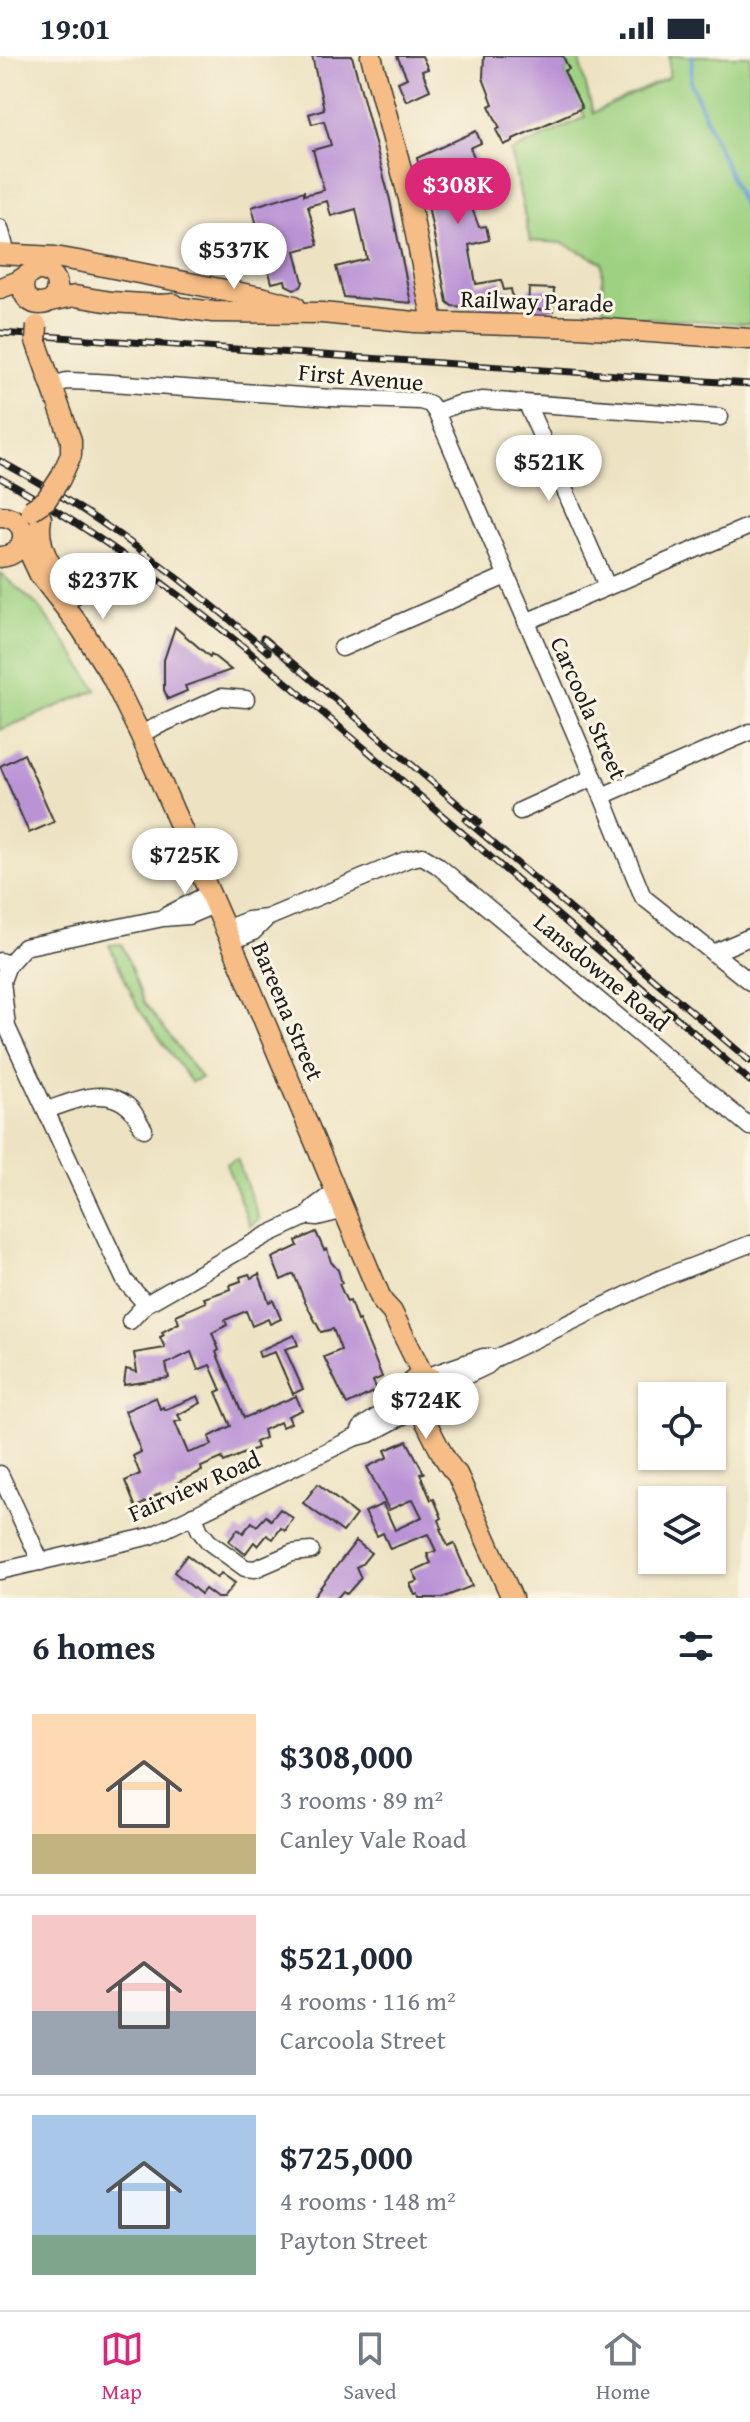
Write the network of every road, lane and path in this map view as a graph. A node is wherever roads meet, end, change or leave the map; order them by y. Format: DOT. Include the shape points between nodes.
graph roads {
  1 [pos="371,56"];
  2 [pos="0,228"];
  3 [pos="4,254"];
  4 [pos="41,273"];
  5 [pos="160,277"];
  6 [pos="0,291"];
  7 [pos="265,298"];
  8 [pos="92,299"];
  9 [pos="216,300"];
  10 [pos="39,301"];
  11 [pos="160,305"];
  12 [pos="314,313"];
  13 [pos="433,322"];
  14 [pos="36,333"];
  15 [pos="750,339"];
  16 [pos="36,362"];
  17 [pos="59,401"];
  18 [pos="527,404"];
  19 [pos="436,412"];
  20 [pos="720,417"];
  21 [pos="44,503"];
  22 [pos="2,515"];
  23 [pos="750,526"];
  24 [pos="23,537"];
  25 [pos="0,557"];
  26 [pos="506,576"];
  27 [pos="43,580"];
  28 [pos="607,586"];
  29 [pos="526,622"];
  30 [pos="342,648"];
  31 [pos="116,686"];
  32 [pos="246,699"];
  33 [pos="750,732"];
  34 [pos="140,734"];
  35 [pos="594,777"];
  36 [pos="602,796"];
  37 [pos="520,811"];
  38 [pos="211,900"];
  39 [pos="228,936"];
  40 [pos="750,937"];
  41 [pos="713,953"];
  42 [pos="4,963"];
  43 [pos="750,982"];
  44 [pos="47,1110"];
  45 [pos="750,1127"];
  46 [pos="144,1129"];
  47 [pos="336,1191"];
  48 [pos="345,1210"];
  49 [pos="308,1216"];
  50 [pos="750,1244"];
  51 [pos="146,1304"];
  52 [pos="130,1321"];
  53 [pos="422,1393"];
  54 [pos="0,1474"];
  55 [pos="193,1515"];
  56 [pos="311,1551"];
  57 [pos="41,1562"];
  58 [pos="0,1571"];
  59 [pos="512,1598"];
  1 -- 13 [label="main road" via="409,199"];
  2 -- 3 [label="street"];
  3 -- 5 [label="main road, Railway Parade" via="55,257"];
  4 -- 6 [label="main road"];
  4 -- 8 [label="main road"];
  4 -- 10 [label="main road" via="26,279 24,287"];
  4 -- 10 [label="main road" via="55,280 57,288"];
  5 -- 7 [label="main road, Railway Parade"];
  5 -- 9 [label="main road"];
  6 -- 10 [label="main road"];
  7 -- 9 [label="main road"];
  7 -- 12 [label="main road, Railway Parade"];
  8 -- 10 [label="main road"];
  8 -- 11 [label="main road"];
  9 -- 11 [label="main road"];
  9 -- 12 [label="main road" via="238,308"];
  10 -- 14 [label="main road"];
  11 -- 12 [label="main road, Railway Parade" via="213,312"];
  12 -- 13 [label="main road, Railway Parade"];
  13 -- 15 [label="main road, Railway Parade"];
  14 -- 16 [label="main road"];
  14 -- 17 [label="main road"];
  16 -- 17 [label="street"];
  16 -- 17 [label="main road" via="38,379"];
  17 -- 19 [label="street, First Avenue" via="67,381 420,401"];
  17 -- 21 [label="main road" via="62,457"];
  18 -- 19 [label="street, First Avenue" via="475,401"];
  18 -- 20 [label="street, First Avenue"];
  18 -- 28 [label="street"];
  19 -- 26 [label="street, Carcoola Street"];
  21 -- 22 [label="main road"];
  21 -- 24 [label="main road"];
  21 -- 31 [label="main road" via="40,540 45,556 90,623"];
  22 -- 24 [label="main road, Bareena Street" via="19,523"];
  23 -- 28 [label="street"];
  24 -- 25 [label="main road" via="20,548"];
  24 -- 27 [label="main road, Bareena Street"];
  25 -- 27 [label="main road, Bareena Street"];
  26 -- 29 [label="street, Carcoola Street"];
  26 -- 30 [label="street"];
  27 -- 31 [label="main road, Bareena Street" via="81,628"];
  28 -- 29 [label="street"];
  29 -- 35 [label="street, Carcoola Street"];
  31 -- 34 [label="main road, Bareena Street"];
  32 -- 34 [label="street" via="221,697"];
  33 -- 36 [label="street"];
  34 -- 38 [label="main road, Bareena Street"];
  35 -- 36 [label="street, Carcoola Street"];
  35 -- 37 [label="street"];
  36 -- 41 [label="street, Carcoola Street" via="643,897"];
  38 -- 39 [label="main road, Bareena Street"];
  38 -- 42 [label="street" via="163,918 24,947"];
  39 -- 45 [label="street, Lansdowne Road" via="248,920 267,918 422,856"];
  39 -- 47 [label="main road, Bareena Street"];
  40 -- 41 [label="street"];
  41 -- 43 [label="street, Carcoola Street"];
  42 -- 44 [label="street" via="7,1027"];
  44 -- 46 [label="street" via="104,1094 129,1106"];
  44 -- 51 [label="street" via="125,1281"];
  47 -- 48 [label="main road, Bareena Street"];
  47 -- 49 [label="street"];
  48 -- 49 [label="street"];
  48 -- 53 [label="main road, Bareena Street" via="382,1301 384,1320"];
  49 -- 51 [label="street"];
  50 -- 53 [label="street, Fairview Road" via="662,1278 496,1358 483,1357"];
  51 -- 52 [label="street"];
  53 -- 55 [label="street, Fairview Road" via="369,1434"];
  53 -- 59 [label="main road, Bareena Street" via="458,1460 457,1474"];
  54 -- 57 [label="street"];
  55 -- 56 [label="street" via="209,1542 245,1568"];
  55 -- 57 [label="street, Fairview Road" via="151,1536"];
  57 -- 58 [label="street, Fairview Road"];
}
